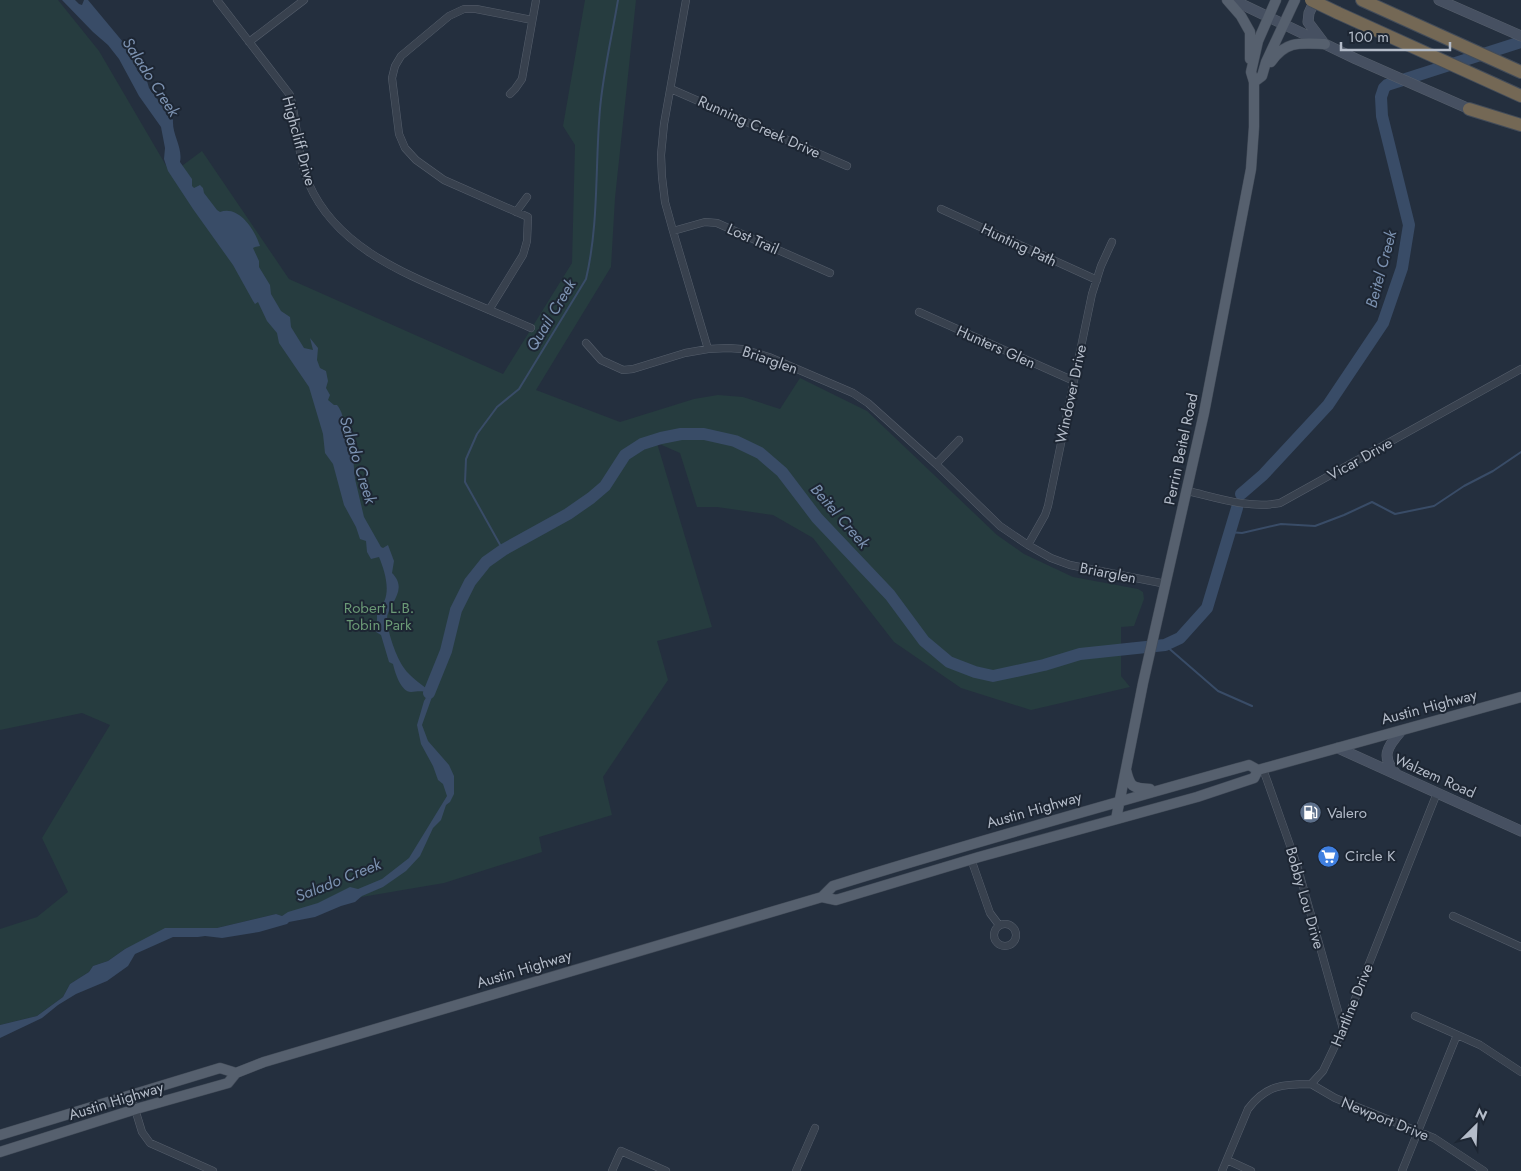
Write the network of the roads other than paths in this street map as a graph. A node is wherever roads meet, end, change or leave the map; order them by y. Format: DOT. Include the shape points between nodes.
graph roads {
  1 [pos="217,0"];
  2 [pos="304,0"];
  3 [pos="536,0"];
  4 [pos="686,0"];
  5 [pos="1227,0"];
  6 [pos="1233,0"];
  7 [pos="1276,0"];
  8 [pos="1295,0"];
  9 [pos="1311,0"];
  10 [pos="1315,0"];
  11 [pos="1362,0"];
  12 [pos="1439,0"];
  13 [pos="1269,17"];
  14 [pos="532,20"];
  15 [pos="1284,24"];
  16 [pos="1521,36"];
  17 [pos="250,42"];
  18 [pos="1325,44"];
  19 [pos="1521,72"];
  20 [pos="1256,76"];
  21 [pos="671,89"];
  22 [pos="510,94"];
  23 [pos="1521,96"];
  24 [pos="1469,109"];
  25 [pos="1521,125"];
  26 [pos="1521,131"];
  27 [pos="847,166"];
  28 [pos="527,197"];
  29 [pos="941,209"];
  30 [pos="516,212"];
  31 [pos="673,231"];
  32 [pos="1112,242"];
  33 [pos="830,273"];
  34 [pos="1097,280"];
  35 [pos="489,310"];
  36 [pos="919,312"];
  37 [pos="531,328"];
  38 [pos="586,343"];
  39 [pos="708,349"];
  40 [pos="1521,369"];
  41 [pos="1074,381"];
  42 [pos="959,440"];
  43 [pos="936,464"];
  44 [pos="1188,491"];
  45 [pos="1028,545"];
  46 [pos="1166,584"];
  47 [pos="1521,697"];
  48 [pos="1401,731"];
  49 [pos="1338,748"];
  50 [pos="1126,769"];
  51 [pos="1261,769"];
  52 [pos="1398,776"];
  53 [pos="1163,789"];
  54 [pos="1437,793"];
  55 [pos="1119,801"];
  56 [pos="1116,819"];
  57 [pos="1521,831"];
  58 [pos="971,859"];
  59 [pos="822,897"];
  60 [pos="1453,916"];
  61 [pos="999,925"];
  62 [pos="1521,947"];
  63 [pos="1415,1016"];
  64 [pos="1343,1029"];
  65 [pos="1457,1035"];
  66 [pos="1521,1072"];
  67 [pos="236,1073"];
  68 [pos="1311,1084"];
  69 [pos="131,1096"];
  70 [pos="136,1110"];
  71 [pos="815,1128"];
  72 [pos="1418,1131"];
  73 [pos="0,1135"];
  74 [pos="0,1152"];
  75 [pos="1226,1160"];
  76 [pos="213,1171"];
  77 [pos="612,1171"];
  78 [pos="666,1171"];
  79 [pos="796,1171"];
  80 [pos="1222,1171"];
  81 [pos="1251,1171"];
  82 [pos="1402,1171"];
  83 [pos="1484,1171"];
  1 -- 17 [label="street, Highcliff Drive"];
  2 -- 17 [label="street"];
  3 -- 14 [label="street"];
  4 -- 21 [label="street"];
  5 -- 20 [label="main road" via="1250,32"];
  6 -- 13 [label="main road"];
  7 -- 13 [label="main road, Perrin Beitel Road"];
  8 -- 15 [label="main road, Perrin Beitel Road"];
  9 -- 23 [label="highway, bridge"];
  10 -- 18 [label="main road" via="1308,22"];
  11 -- 19 [label="highway"];
  12 -- 16 [label="main road"];
  13 -- 15 [label="main road"];
  13 -- 20 [label="main road, Perrin Beitel Road" via="1258,41"];
  14 -- 22 [label="street" via="522,79"];
  14 -- 30 [label="street" via="464,9 449,16 401,56 394,66 392,78 399,134 405,148 416,160 444,180"];
  15 -- 18 [label="main road"];
  15 -- 20 [label="main road, Perrin Beitel Road"];
  17 -- 35 [label="street, Highcliff Drive" via="290,95 308,181 315,198 337,226 387,263"];
  18 -- 20 [label="main road" via="1295,43 1277,53"];
  18 -- 24 [label="main road"];
  20 -- 44 [label="main road, Perrin Beitel Road" via="1251,169"];
  21 -- 27 [label="street, Running Creek Drive"];
  21 -- 31 [label="street" via="661,155 665,202"];
  24 -- 25 [label="highway"];
  24 -- 26 [label="main road"];
  28 -- 30 [label="street"];
  29 -- 34 [label="street, Hunting Path"];
  30 -- 35 [label="street" via="528,217 526,248"];
  31 -- 33 [label="street, Lost Trail" via="705,222 717,223"];
  31 -- 39 [label="street"];
  32 -- 34 [label="street, Windover Drive"];
  34 -- 41 [label="street, Windover Drive"];
  35 -- 37 [label="street, Highcliff Drive"];
  36 -- 41 [label="street, Hunters Glen"];
  38 -- 39 [label="street, Briarglen" via="601,360 623,370"];
  39 -- 43 [label="street, Briarglen" via="756,352 853,393 882,414"];
  40 -- 44 [label="street, Vicar Drive" via="1280,503 1252,505"];
  41 -- 45 [label="street, Windover Drive" via="1048,506"];
  42 -- 43 [label="street"];
  43 -- 45 [label="street, Briarglen" via="1000,526"];
  44 -- 46 [label="main road, Perrin Beitel Road"];
  45 -- 46 [label="street, Briarglen" via="1070,565"];
  46 -- 50 [label="main road, Perrin Beitel Road"];
  47 -- 48 [label="main road, Austin Highway"];
  48 -- 49 [label="main road, Austin Highway"];
  48 -- 52 [label="main road" via="1386,754"];
  49 -- 51 [label="main road, Austin Highway"];
  49 -- 52 [label="main road, Walzem Road"];
  50 -- 53 [label="main road" via="1133,786"];
  50 -- 55 [label="main road, Perrin Beitel Road"];
  51 -- 53 [label="main road, Austin Highway" via="1249,765"];
  51 -- 56 [label="main road, Austin Highway" via="1254,778"];
  51 -- 64 [label="street, Bobby Lou Drive" via="1297,865"];
  52 -- 54 [label="main road, Walzem Road"];
  53 -- 55 [label="main road, Austin Highway"];
  54 -- 57 [label="main road, Walzem Road"];
  54 -- 64 [label="street, Hartline Drive"];
  55 -- 56 [label="main road, Perrin Beitel Road"];
  55 -- 59 [label="main road, Austin Highway" via="833,886"];
  56 -- 58 [label="main road, Austin Highway"];
  58 -- 59 [label="main road, Austin Highway" via="836,900"];
  58 -- 61 [label="street" via="990,913"];
  59 -- 67 [label="main road, Austin Highway"];
  60 -- 62 [label="street"];
  63 -- 65 [label="street"];
  64 -- 68 [label="street, Hartline Drive" via="1323,1071"];
  65 -- 66 [label="street" via="1480,1045"];
  65 -- 72 [label="street"];
  67 -- 69 [label="main road, Austin Highway" via="220,1068"];
  67 -- 70 [label="main road, Austin Highway" via="228,1083"];
  68 -- 72 [label="street, Newport Drive" via="1335,1098"];
  68 -- 75 [label="street" via="1287,1084 1271,1088 1258,1097 1248,1109"];
  69 -- 70 [label="street"];
  69 -- 73 [label="main road, Austin Highway"];
  70 -- 74 [label="main road, Austin Highway"];
  70 -- 76 [label="street" via="142,1132 150,1143"];
  71 -- 79 [label="street"];
  72 -- 82 [label="street"];
  72 -- 83 [label="street, Newport Drive"];
  75 -- 80 [label="street"];
  75 -- 81 [label="street"];
  77 -- 78 [label="street" via="621,1151"];
}
